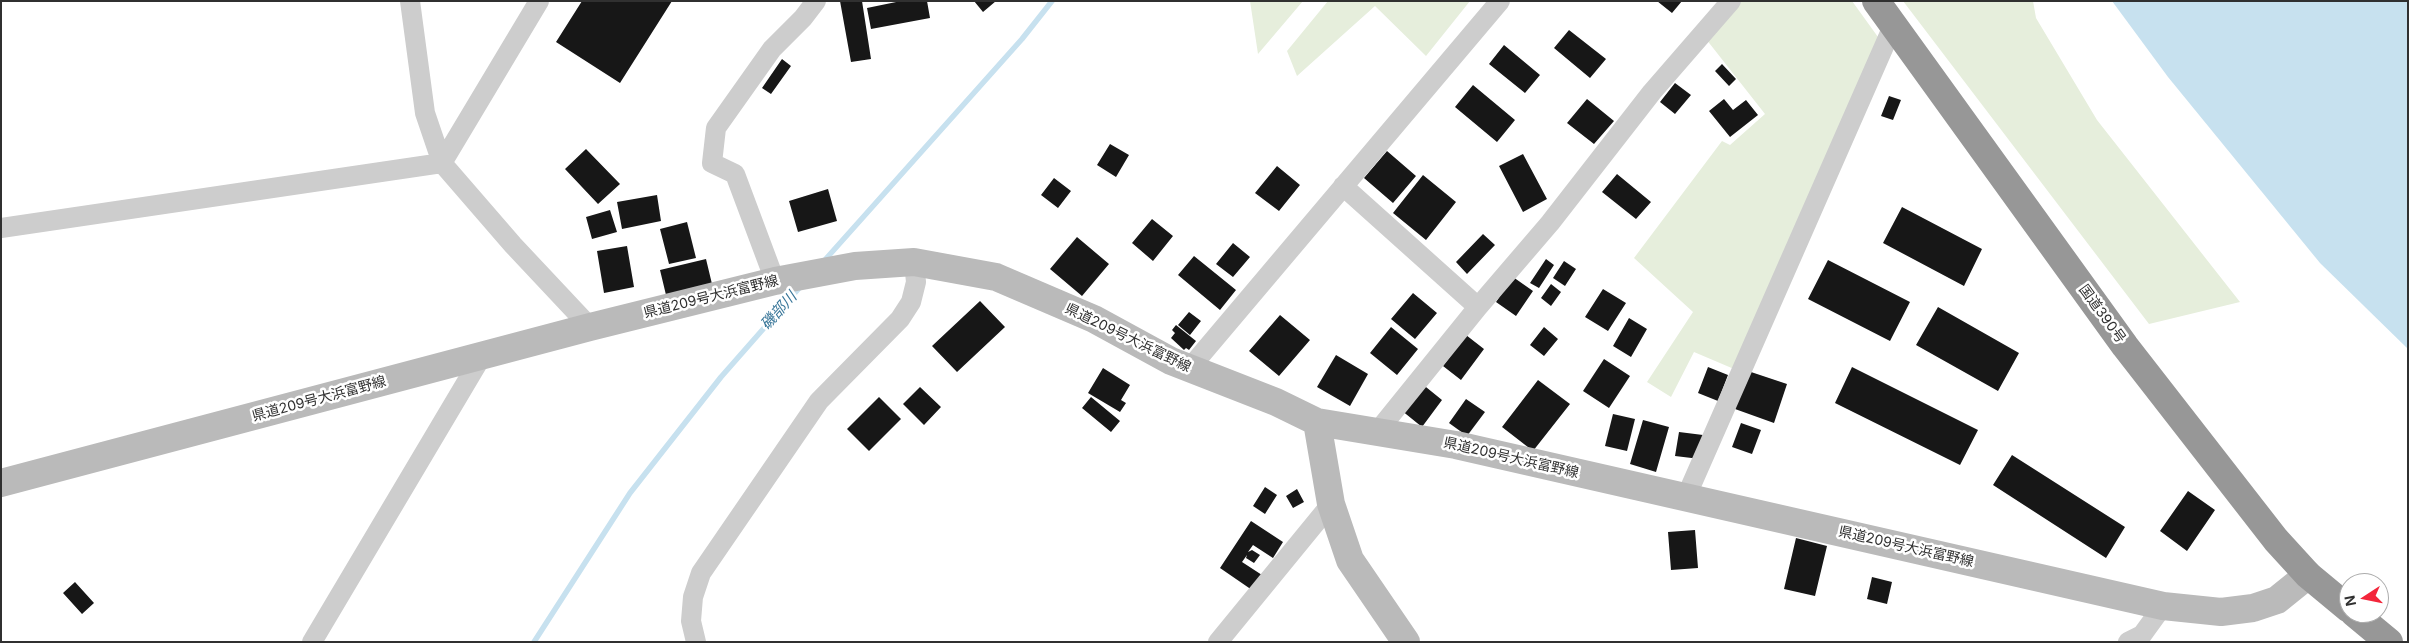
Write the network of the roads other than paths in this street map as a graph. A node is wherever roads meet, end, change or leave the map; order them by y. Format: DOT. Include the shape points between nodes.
graph roads {
  1 [pos="410,1"];
  2 [pos="539,1"];
  3 [pos="816,1"];
  4 [pos="1500,1"];
  5 [pos="1731,1"];
  6 [pos="1876,1"];
  7 [pos="1892,26"];
  8 [pos="442,163"];
  9 [pos="1343,186"];
  10 [pos="1,228"];
  11 [pos="914,262"];
  12 [pos="775,281"];
  13 [pos="1478,307"];
  14 [pos="590,326"];
  15 [pos="482,356"];
  16 [pos="1189,369"];
  17 [pos="1317,422"];
  18 [pos="1377,432"];
  19 [pos="1,483"];
  20 [pos="1686,497"];
  21 [pos="1331,504"];
  22 [pos="2308,575"];
  23 [pos="2339,601"];
  24 [pos="2163,606"];
  25 [pos="2366,623"];
  26 [pos="312,642"];
  27 [pos="696,642"];
  28 [pos="1218,642"];
  29 [pos="1406,642"];
  30 [pos="2128,642"];
  31 [pos="2389,642"];
  1 -- 8 [label="street" via="424,113"];
  2 -- 8 [label="street"];
  3 -- 12 [label="street" via="772,49 716,128 712,163 735,174"];
  4 -- 9 [label="street"];
  5 -- 13 [label="street" via="1652,92 1556,216"];
  6 -- 7 [label="highway, 国道390号"];
  7 -- 20 [label="street"];
  7 -- 22 [label="highway, 国道390号" via="2124,346 2276,540"];
  8 -- 10 [label="street"];
  8 -- 14 [label="street" via="513,245"];
  9 -- 13 [label="street"];
  9 -- 16 [label="street"];
  11 -- 12 [label="main road, 県道209号大浜富野線" via="855,266"];
  11 -- 16 [label="main road, 県道209号大浜富野線" via="996,277 1094,319"];
  11 -- 27 [label="street" via="916,282 912,302 900,319 820,401 701,574 693,596 691,621"];
  12 -- 14 [label="main road, 県道209号大浜富野線"];
  13 -- 18 [label="street"];
  14 -- 15 [label="main road, 県道209号大浜富野線"];
  15 -- 19 [label="main road, 県道209号大浜富野線"];
  15 -- 26 [label="street"];
  16 -- 17 [label="main road, 県道209号大浜富野線" via="1276,402"];
  17 -- 18 [label="main road, 県道209号大浜富野線"];
  17 -- 21 [label="main road"];
  18 -- 20 [label="main road, 県道209号大浜富野線" via="1456,445"];
  20 -- 24 [label="main road, 県道209号大浜富野線"];
  21 -- 28 [label="street"];
  21 -- 29 [label="main road" via="1350,560"];
  22 -- 23 [label="highway, 国道390号"];
  22 -- 24 [label="main road, 県道209号大浜富野線" via="2277,600 2253,608 2221,612"];
  24 -- 30 [label="street" via="2142,635"];
  25 -- 31 [label="highway"];
}
